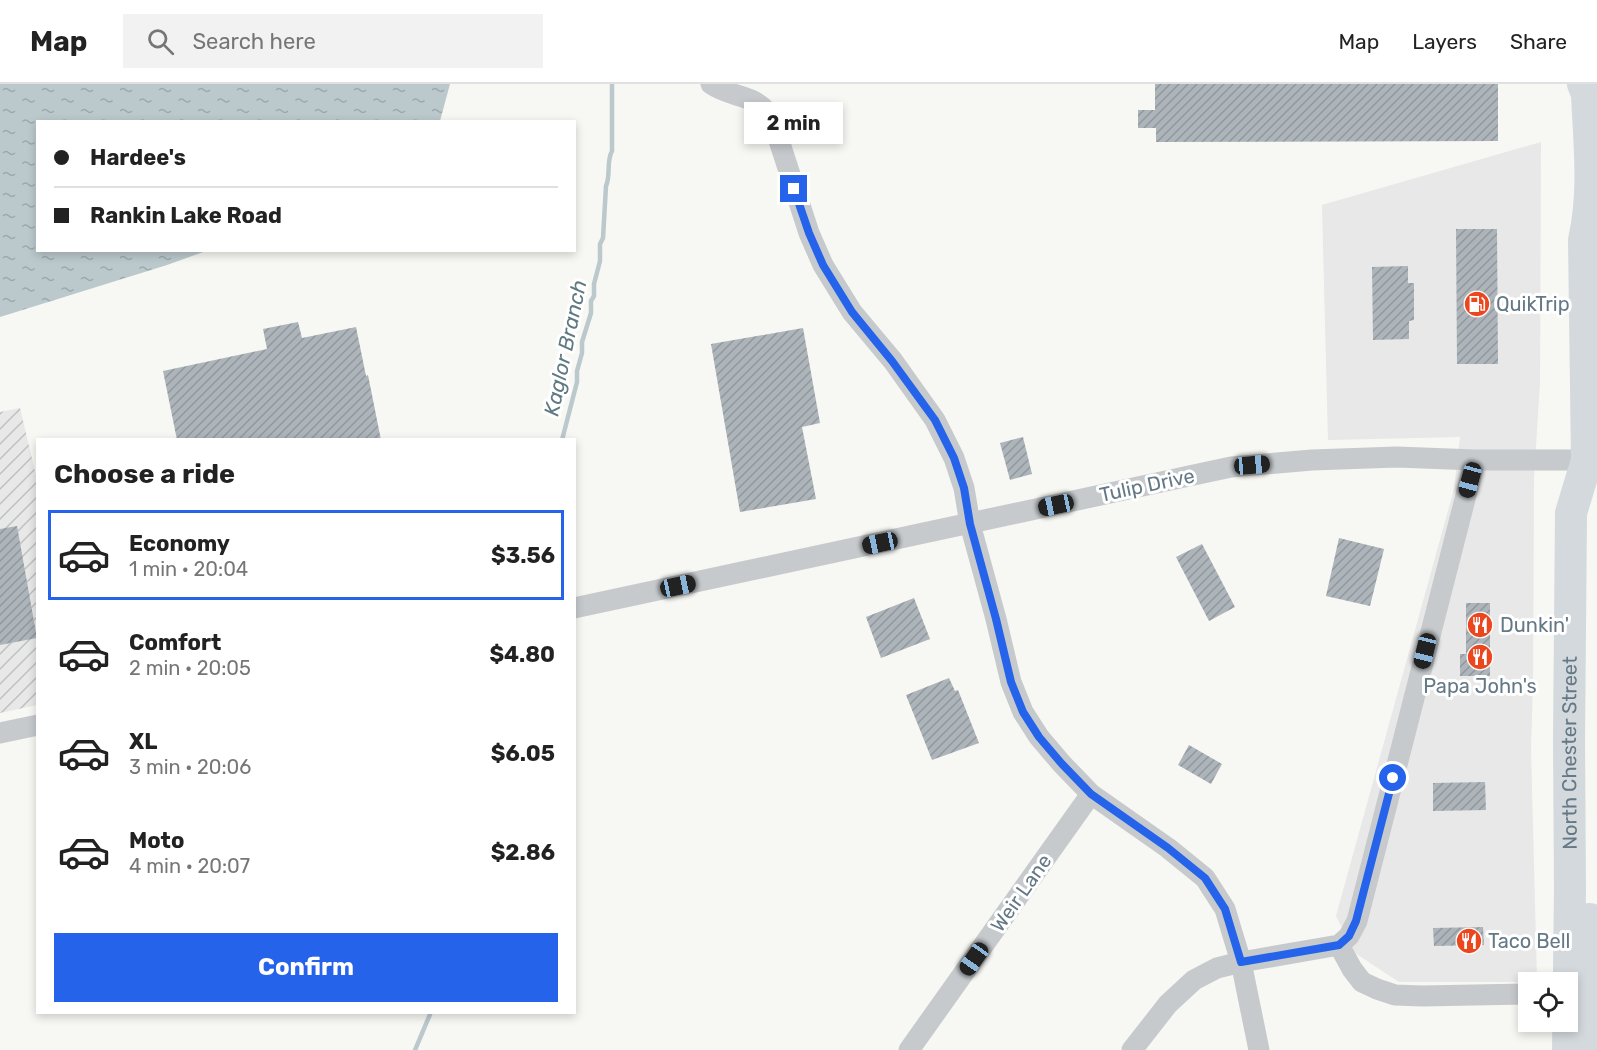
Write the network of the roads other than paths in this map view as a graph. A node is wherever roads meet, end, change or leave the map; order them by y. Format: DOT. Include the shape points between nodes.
graph roads {
  1 [pos="711,84"];
  2 [pos="1576,84"];
  3 [pos="1583,84"];
  4 [pos="1584,240"];
  5 [pos="1475,460"];
  6 [pos="1592,460"];
  7 [pos="1597,490"];
  8 [pos="970,524"];
  9 [pos="576,608"];
  10 [pos="36,724"];
  11 [pos="0,733"];
  12 [pos="1569,741"];
  13 [pos="1091,794"];
  14 [pos="1339,945"];
  15 [pos="1241,962"];
  16 [pos="1568,972"];
  17 [pos="1518,994"];
  18 [pos="1568,1032"];
  19 [pos="909,1050"];
  20 [pos="1132,1050"];
  21 [pos="1259,1050"];
  22 [pos="1568,1050"];
  23 [pos="1591,1050"];
  1 -- 8 [label="street" via="751,99 767,110 823,265 852,312 935,420 954,458"];
  2 -- 4 [label="highway, North Chester Street" via="1568,178 1575,220"];
  3 -- 4 [label="highway, North Chester Street" via="1587,94 1590,169"];
  4 -- 6 [label="highway, North Chester Street"];
  5 -- 6 [label="street, Tulip Drive"];
  5 -- 8 [label="street, Tulip Drive" via="1397,456 1232,467"];
  5 -- 14 [label="street" via="1356,921"];
  6 -- 7 [label="highway, North Chester Street"];
  6 -- 12 [label="highway, North Chester Street" via="1572,513"];
  8 -- 9 [label="street, Tulip Drive"];
  8 -- 13 [label="street" via="1011,682 1023,712 1039,737"];
  10 -- 11 [label="street"];
  12 -- 16 [label="highway, North Chester Street"];
  12 -- 23 [label="highway" via="1588,804"];
  13 -- 15 [label="street" via="1205,878 1225,909"];
  13 -- 19 [label="street, Weir Lane"];
  14 -- 15 [label="street"];
  14 -- 17 [label="street" via="1362,982 1395,995"];
  15 -- 20 [label="street" via="1194,980 1168,1004"];
  15 -- 21 [label="street"];
  18 -- 22 [label="highway, North Chester Street"];
}
